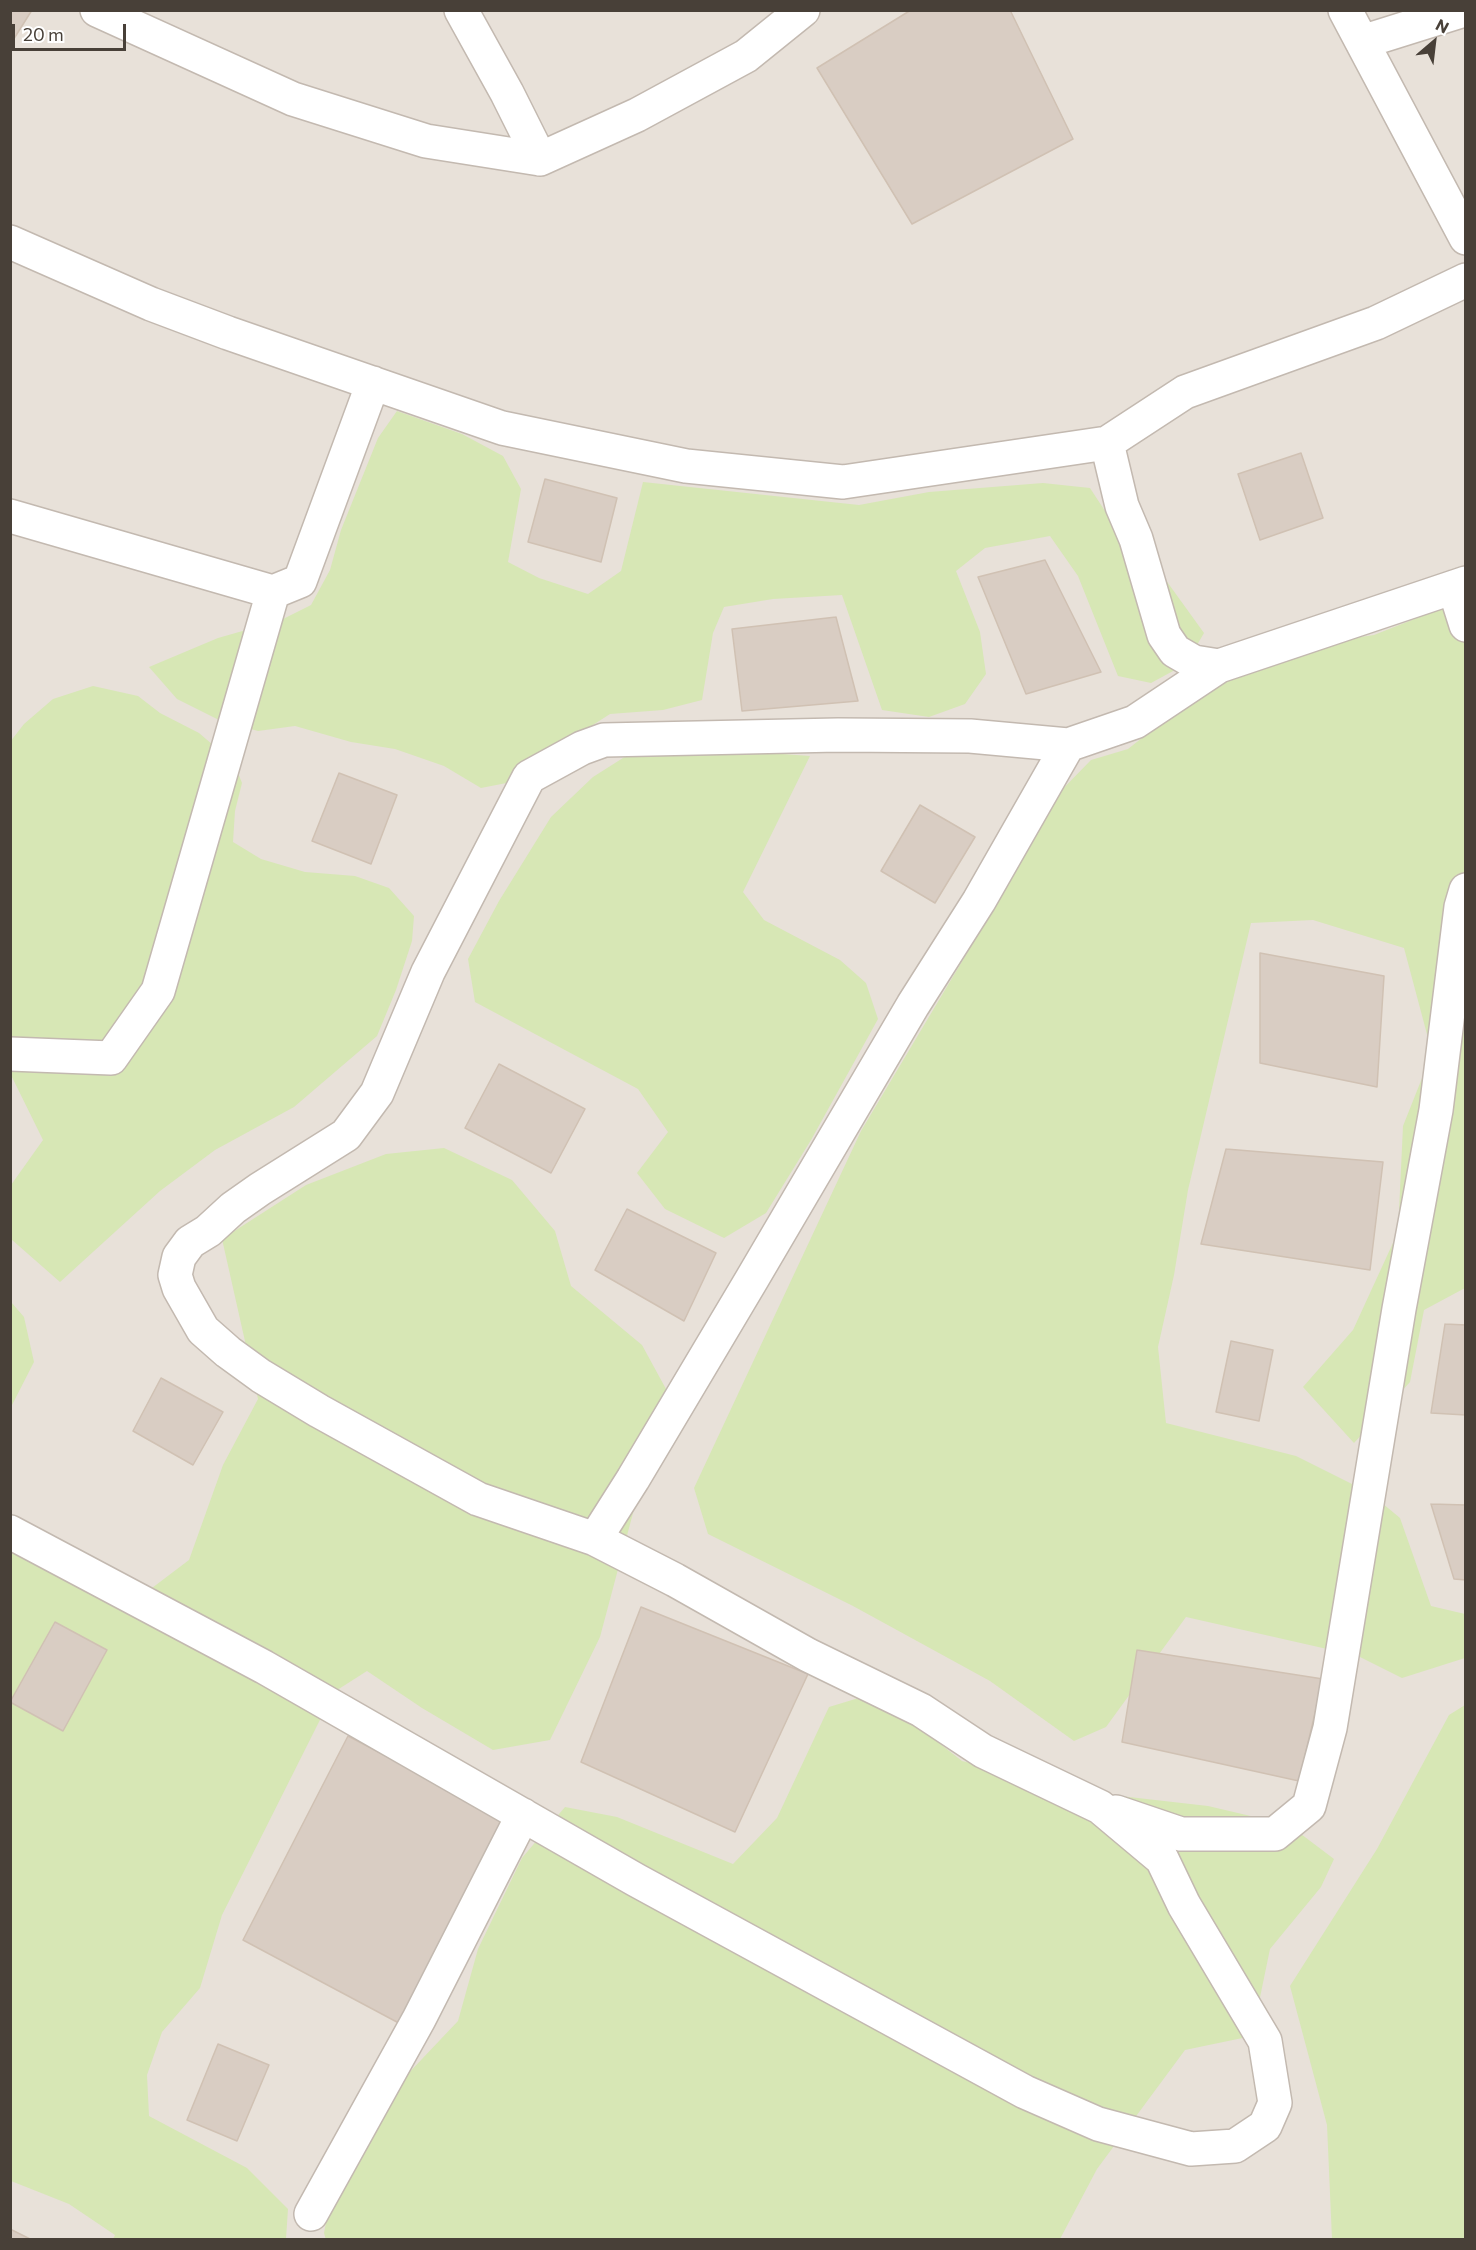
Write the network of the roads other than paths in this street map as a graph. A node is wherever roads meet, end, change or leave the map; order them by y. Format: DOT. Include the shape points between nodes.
graph roads {
  1 [pos="97,10"];
  2 [pos="461,10"];
  3 [pos="803,10"];
  4 [pos="1345,10"];
  5 [pos="1464,10"];
  6 [pos="1362,42"];
  7 [pos="540,159"];
  8 [pos="1466,238"];
  9 [pos="10,242"];
  10 [pos="1466,280"];
  11 [pos="373,383"];
  12 [pos="1107,443"];
  13 [pos="10,516"];
  14 [pos="1460,585"];
  15 [pos="273,592"];
  16 [pos="1466,625"];
  17 [pos="1219,666"];
  18 [pos="1068,745"];
  19 [pos="1466,890"];
  20 [pos="10,1054"];
  21 [pos="10,1533"];
  22 [pos="595,1539"];
  23 [pos="1100,1807"];
  24 [pos="523,1815"];
  25 [pos="311,2214"];
  1 -- 7 [label="street" via="293,99 426,141"];
  2 -- 7 [label="street"];
  3 -- 7 [label="street" via="746,56 637,116"];
  4 -- 6 [label="street"];
  5 -- 6 [label="street"];
  6 -- 8 [label="street"];
  9 -- 11 [label="street" via="151,304"];
  10 -- 12 [label="street" via="1376,323 1185,392"];
  11 -- 12 [label="street" via="502,428 686,466 843,482"];
  11 -- 15 [label="street" via="300,581"];
  12 -- 17 [label="street" via="1122,506 1136,539 1164,635 1175,651 1194,662"];
  13 -- 15 [label="street"];
  14 -- 16 [label="street"];
  14 -- 17 [label="street"];
  15 -- 20 [label="street" via="158,991 111,1058"];
  17 -- 18 [label="street" via="1135,722"];
  18 -- 22 [label="street" via="979,901"];
  18 -- 22 [label="street" via="969,736 604,740 529,777 428,972 377,1093 346,1135 232,1208 190,1242 179,1257 175,1275 179,1288 203,1330 261,1376 478,1499"];
  19 -- 23 [label="street" via="1436,1110 1330,1728 1309,1806 1275,1834 1181,1834"];
  21 -- 24 [label="street" via="264,1667"];
  22 -- 23 [label="street" via="808,1655 921,1710 983,1751"];
  23 -- 24 [label="street" via="1162,1859 1184,1905 1265,2041 1275,2103 1265,2126 1235,2146 1191,2149 1098,2124 1025,2092"];
  24 -- 25 [label="street" via="419,2019"];
}
